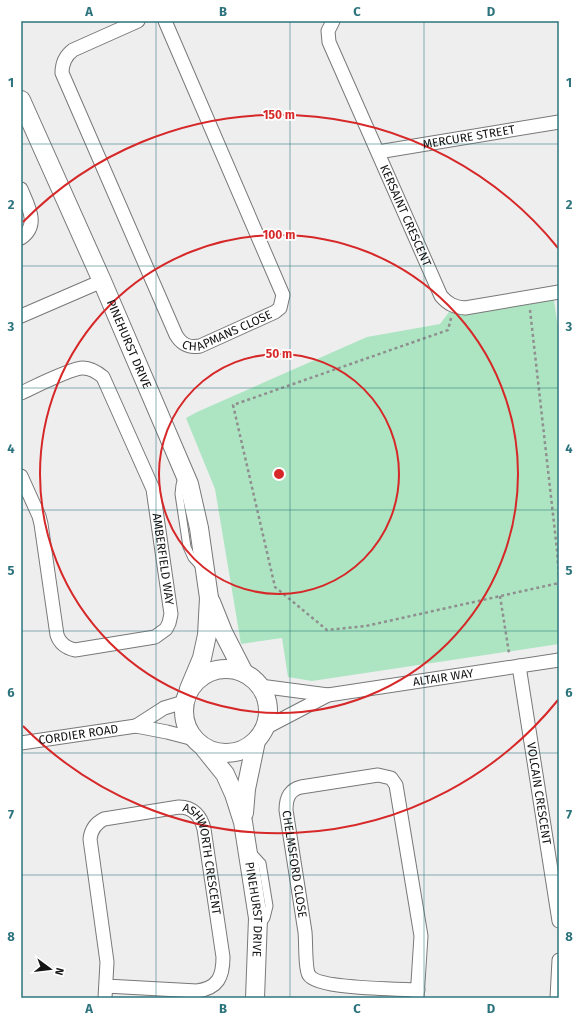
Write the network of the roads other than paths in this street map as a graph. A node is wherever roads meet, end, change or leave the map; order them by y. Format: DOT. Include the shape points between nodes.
graph roads {
  1 [pos="138,21"];
  2 [pos="164,21"];
  3 [pos="332,21"];
  4 [pos="21,100"];
  5 [pos="559,122"];
  6 [pos="378,152"];
  7 [pos="21,190"];
  8 [pos="21,238"];
  9 [pos="102,281"];
  10 [pos="559,292"];
  11 [pos="21,316"];
  12 [pos="21,393"];
  13 [pos="21,476"];
  14 [pos="209,598"];
  15 [pos="559,660"];
  16 [pos="515,666"];
  17 [pos="244,673"];
  18 [pos="260,686"];
  19 [pos="186,695"];
  20 [pos="328,695"];
  21 [pos="136,726"];
  22 [pos="260,734"];
  23 [pos="21,743"];
  24 [pos="199,744"];
  25 [pos="243,822"];
  26 [pos="559,921"];
  27 [pos="559,960"];
  28 [pos="106,992"];
  29 [pos="418,994"];
  30 [pos="255,998"];
  31 [pos="557,998"];
  1 -- 2 [label="street, CHAPMANS CLOSE" via="73,50 65,58 62,73 176,335 183,344 194,347 275,312 280,308 283,295"];
  3 -- 6 [label="street, KERSAINT CRESCENT" via="328,31 328,42"];
  4 -- 9 [label="street, PINEHURST DRIVE"];
  5 -- 6 [label="street, MERCURE STREET"];
  6 -- 10 [label="street, KERSAINT CRESCENT" via="436,288 446,302 454,306 472,307"];
  7 -- 8 [label="street" via="32,218 29,231"];
  9 -- 11 [label="street"];
  9 -- 14 [label="street, PINEHURST DRIVE" via="189,484"];
  12 -- 13 [label="street, AMBERFIELD WAY" via="77,369 90,368 103,377 153,489 172,614 166,629 155,637 75,650 60,642 41,524"];
  14 -- 17 [label="street, PINEHURST DRIVE"];
  14 -- 19 [label="street, PINEHURST DRIVE" via="207,635 202,658"];
  15 -- 16 [label="street, ALTAIR WAY"];
  16 -- 20 [label="street, ALTAIR WAY"];
  16 -- 26 [label="street, VOLCAIN CRESCENT"];
  17 -- 18 [label="street"];
  17 -- 19 [label="street" via="222,668 209,672 197,679"];
  18 -- 20 [label="street, ALTAIR WAY"];
  18 -- 22 [label="street" via="267,699 268,714"];
  19 -- 21 [label="street, CORDIER ROAD"];
  19 -- 24 [label="street" via="183,715 187,728"];
  20 -- 22 [label="street, ALTAIR WAY"];
  21 -- 23 [label="street, CORDIER ROAD"];
  21 -- 24 [label="street, CORDIER ROAD" via="167,732"];
  22 -- 24 [label="street" via="244,749 230,754 217,753"];
  22 -- 25 [label="street, PINEHURST DRIVE" via="246,789"];
  24 -- 25 [label="street, PINEHURST DRIVE" via="225,774"];
  25 -- 30 [label="street, PINEHURST DRIVE" via="258,918"];
  27 -- 31 [label="street"];
  28 -- 28 [label="street, ASHWORTH CRESCENT" via="107,962 90,839 92,830 104,819 175,807 188,808 197,813 204,829 223,957 222,973 218,981 206,990"];
  29 -- 29 [label="street, CHELMSFORD CLOSE" via="421,936 396,785 391,778 378,775 293,790 287,799 286,810 305,932 308,974 319,982 335,985"];
}
